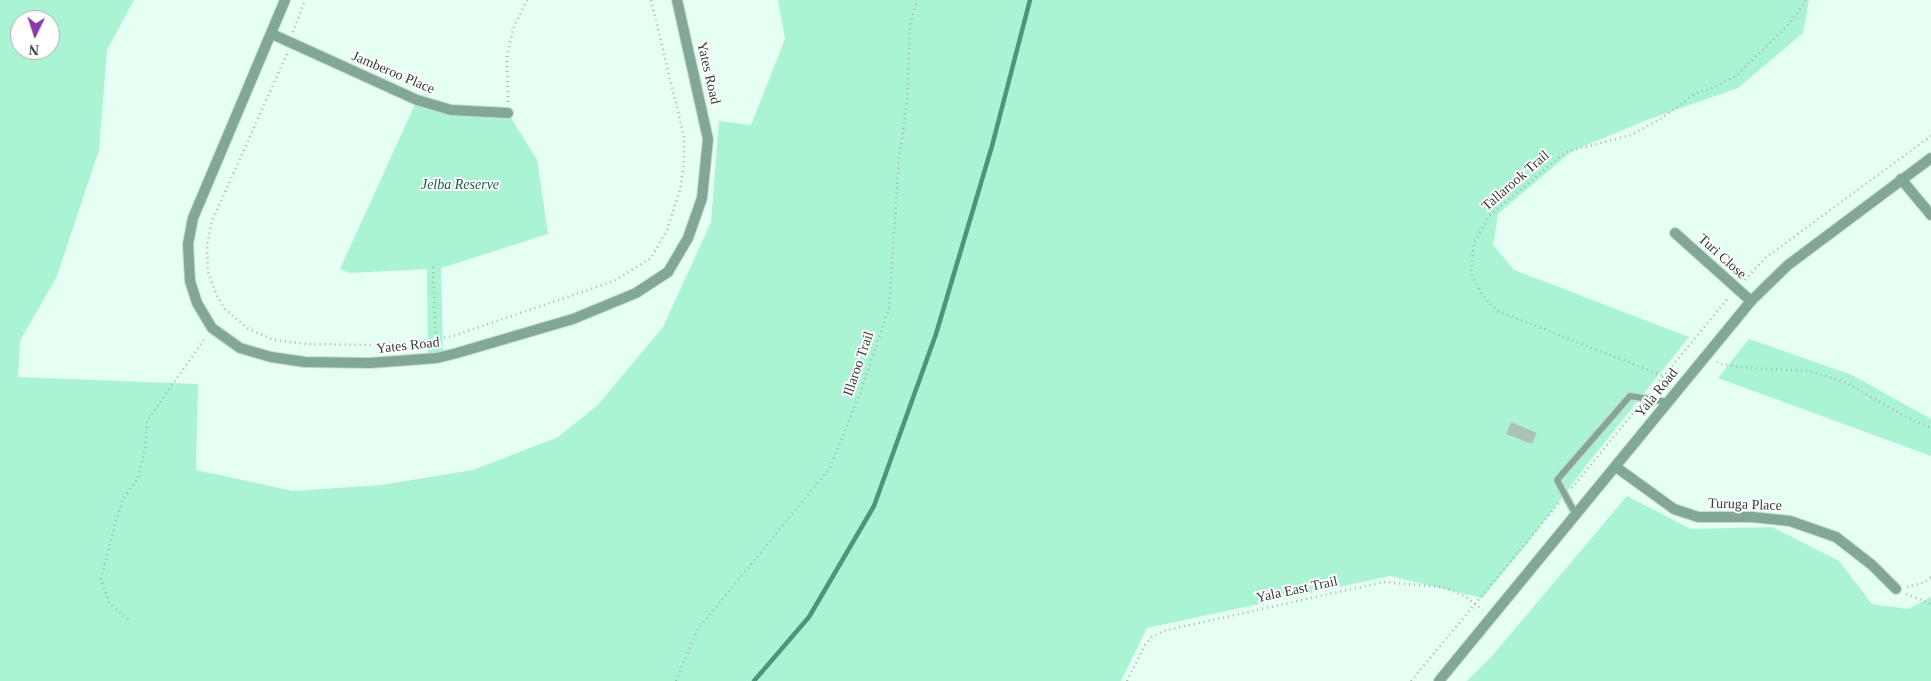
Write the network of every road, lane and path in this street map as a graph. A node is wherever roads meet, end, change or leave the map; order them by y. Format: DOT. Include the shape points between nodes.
graph roads {
  1 [pos="285,0"];
  2 [pos="306,0"];
  3 [pos="527,0"];
  4 [pos="652,0"];
  5 [pos="677,0"];
  6 [pos="917,0"];
  7 [pos="1806,0"];
  8 [pos="272,34"];
  9 [pos="292,43"];
  10 [pos="508,113"];
  11 [pos="1931,158"];
  12 [pos="1901,179"];
  13 [pos="1931,215"];
  14 [pos="1675,232"];
  15 [pos="433,267"];
  16 [pos="1751,301"];
  17 [pos="212,328"];
  18 [pos="436,339"];
  19 [pos="1693,341"];
  20 [pos="1708,353"];
  21 [pos="437,358"];
  22 [pos="1682,384"];
  23 [pos="1668,402"];
  24 [pos="1931,428"];
  25 [pos="1616,467"];
  26 [pos="1576,515"];
  27 [pos="1931,577"];
  28 [pos="1896,589"];
  29 [pos="1931,604"];
  30 [pos="1492,617"];
  31 [pos="128,619"];
  32 [pos="676,681"];
  33 [pos="1127,681"];
  34 [pos="1439,681"];
  1 -- 8 [label="street, Yates Road"];
  2 -- 9 [label="path" via="294,26"];
  3 -- 10 [label="path" via="513,29 507,57"];
  4 -- 18 [label="path" via="684,137 684,164 680,190 667,230 651,258 614,281"];
  5 -- 21 [label="street, Yates Road" via="708,140 702,198 688,238 668,272 636,292 573,318"];
  6 -- 32 [label="path, Illaroo Trail" via="910,25 907,103 899,158 889,308 860,393 830,468 698,630"];
  7 -- 22 [label="path, Tallarook Trail" via="1790,23 1737,75 1714,88 1696,93 1662,118 1631,135 1566,152 1489,216 1474,243 1471,274 1483,296 1498,311"];
  8 -- 9 [label="street, Jamberoo Place"];
  8 -- 17 [label="street, Yates Road" via="193,218 188,244 190,281 197,302"];
  9 -- 10 [label="street, Jamberoo Place" via="418,100 451,110"];
  9 -- 18 [label="path" via="212,221 207,245 208,272 216,294 225,309 247,328 274,340 374,345"];
  11 -- 12 [label="street, Yala Road"];
  12 -- 13 [label="street"];
  12 -- 16 [label="street, Yala Road" via="1788,265"];
  14 -- 16 [label="street, Turi Close"];
  15 -- 18 [label="path"];
  16 -- 20 [label="street, Yala Road"];
  17 -- 21 [label="street, Yates Road" via="240,348 305,362 370,364"];
  17 -- 31 [label="path" via="147,421 138,478 123,499 116,521 101,579 108,603"];
  18 -- 21 [label="path"];
  19 -- 20 [label="path"];
  20 -- 22 [label="street, Yala Road"];
  20 -- 24 [label="path" via="1720,364 1809,372 1843,380"];
  22 -- 23 [label="street, Yala Road"];
  23 -- 25 [label="street, Yala Road"];
  23 -- 26 [label="lane" via="1630,396 1557,480"];
  25 -- 26 [label="street, Yala Road"];
  25 -- 28 [label="street, Turuga Place" via="1674,508 1698,517 1790,521 1836,537"];
  26 -- 30 [label="street, Yala Road"];
  27 -- 28 [label="path"];
  28 -- 29 [label="path"];
  30 -- 33 [label="path, Yala East Trail" via="1466,597 1443,587 1383,582 1163,631 1152,636 1145,645"];
  30 -- 34 [label="street, Yala Road"];
}
